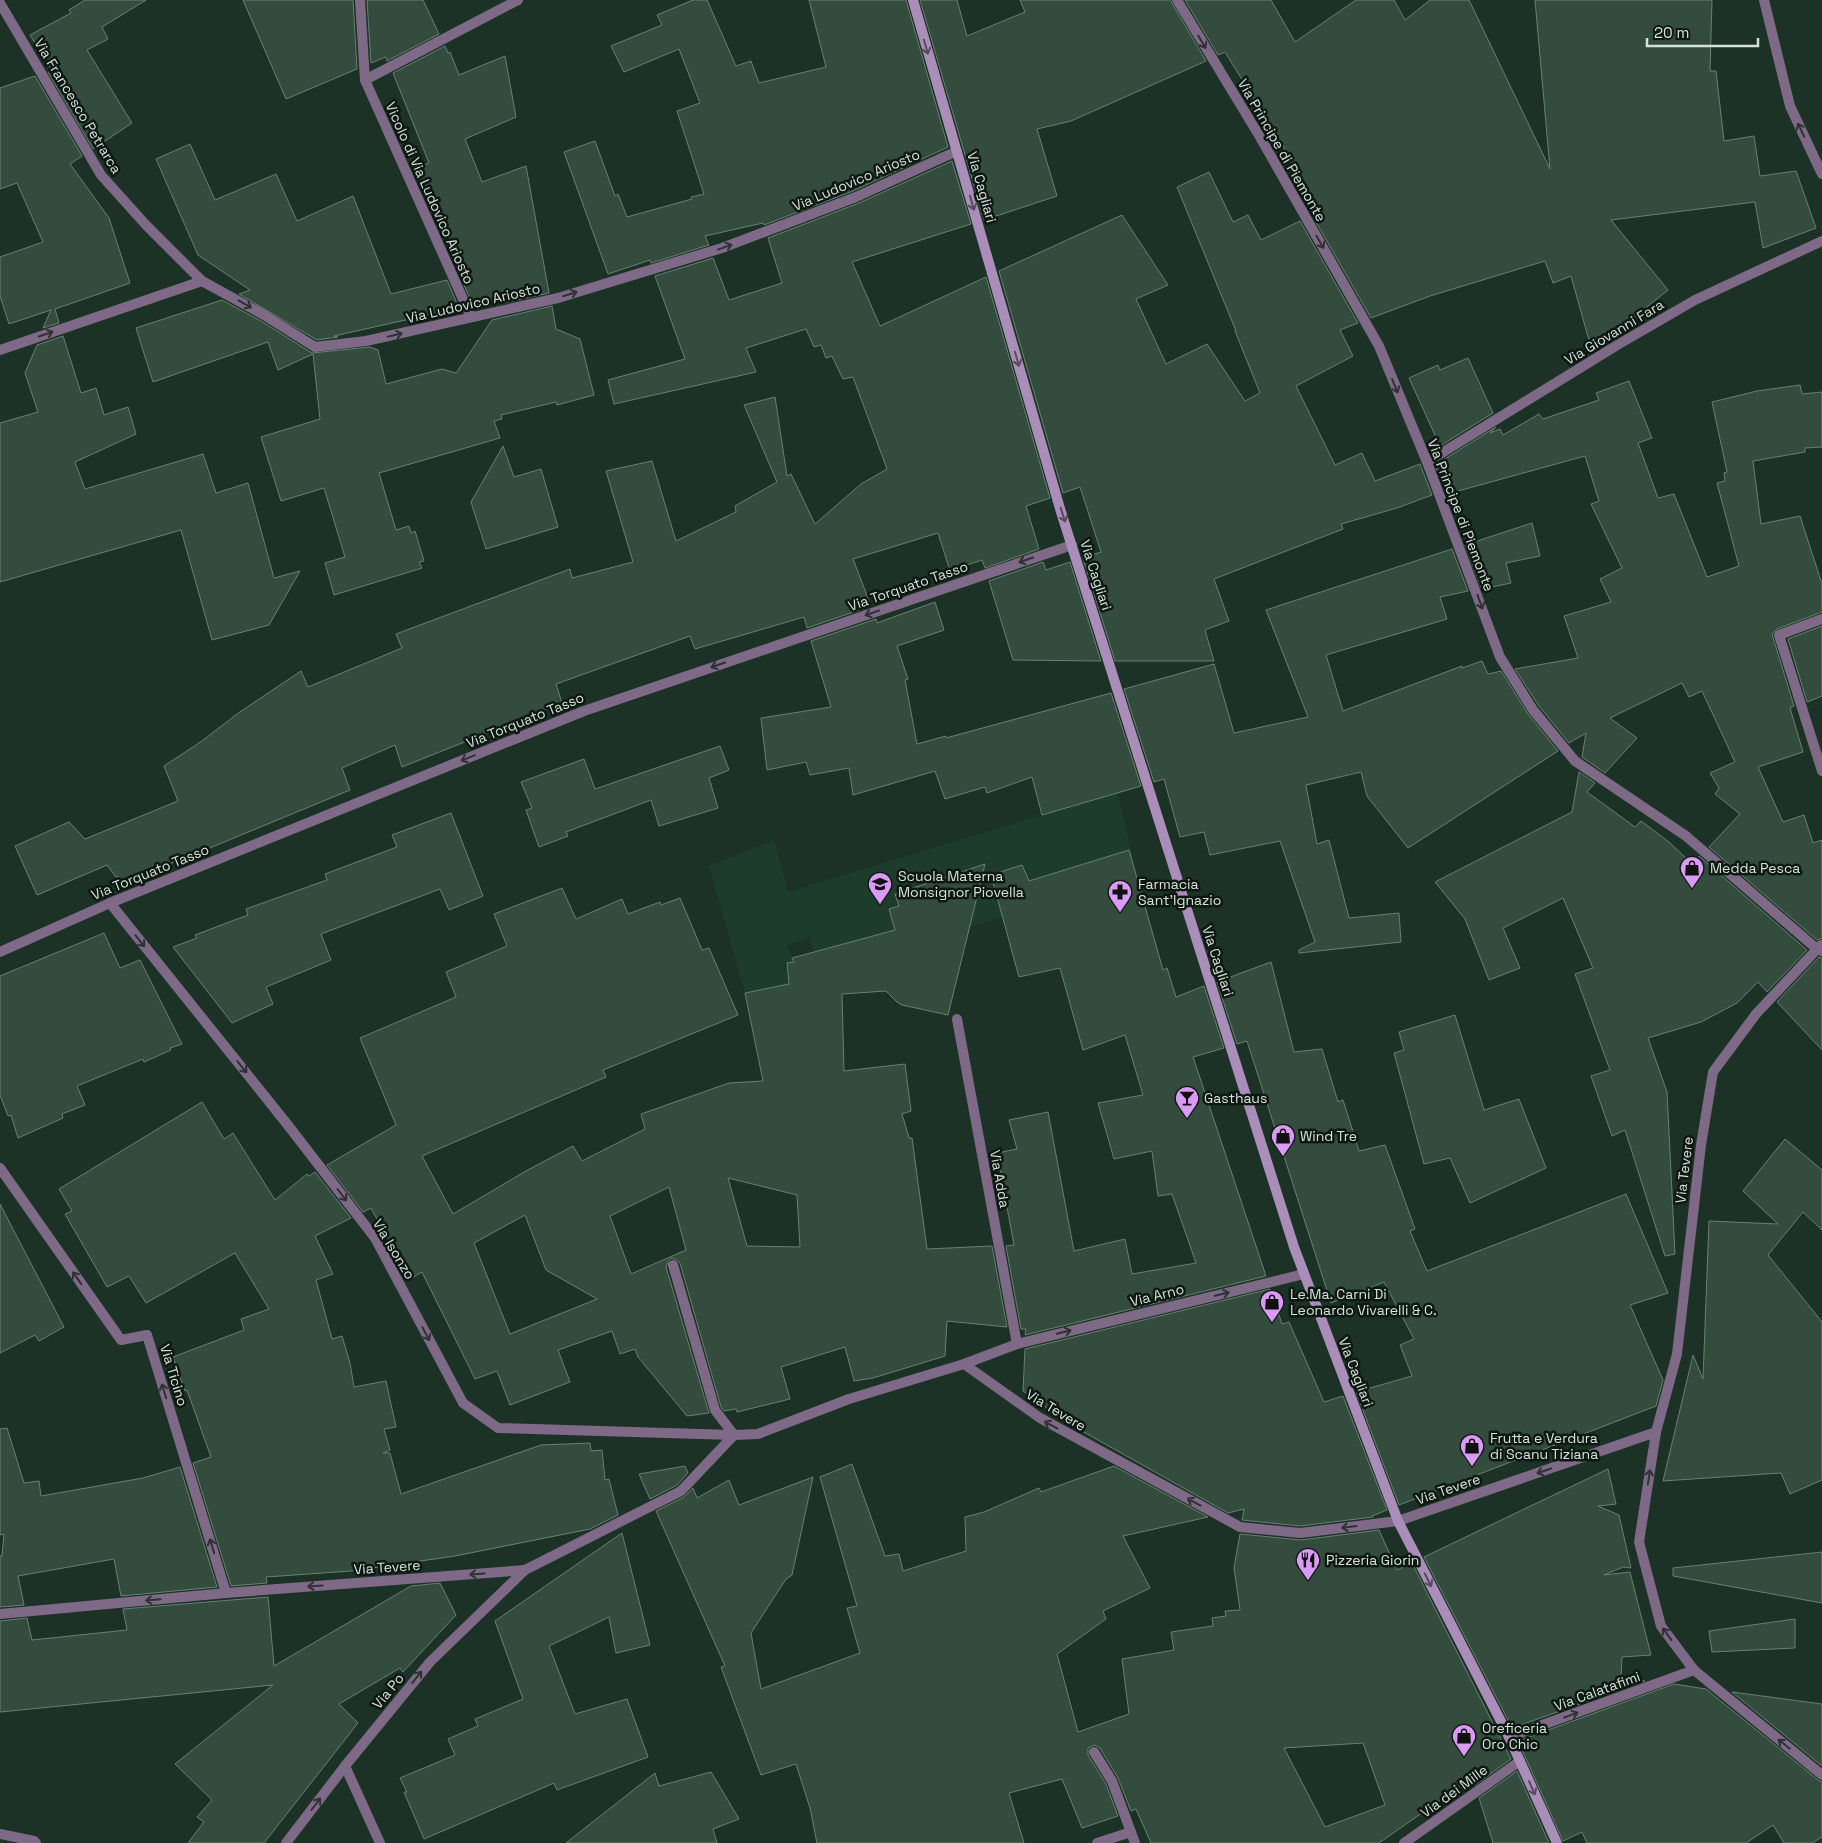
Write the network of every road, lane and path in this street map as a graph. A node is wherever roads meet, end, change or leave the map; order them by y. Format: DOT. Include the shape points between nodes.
graph roads {
  1 [pos="360,0"];
  2 [pos="518,0"];
  3 [pos="913,0"];
  4 [pos="1177,0"];
  5 [pos="1764,0"];
  6 [pos="0,3"];
  7 [pos="364,80"];
  8 [pos="957,151"];
  9 [pos="1822,174"];
  10 [pos="1822,241"];
  11 [pos="202,280"];
  12 [pos="471,317"];
  13 [pos="0,350"];
  14 [pos="1428,462"];
  15 [pos="1072,544"];
  16 [pos="1822,618"];
  17 [pos="1822,771"];
  18 [pos="110,902"];
  19 [pos="1820,948"];
  20 [pos="0,952"];
  21 [pos="957,1019"];
  22 [pos="0,1168"];
  23 [pos="673,1265"];
  24 [pos="1304,1274"];
  25 [pos="1017,1344"];
  26 [pos="964,1364"];
  27 [pos="1656,1432"];
  28 [pos="734,1435"];
  29 [pos="1398,1521"];
  30 [pos="525,1570"];
  31 [pos="226,1593"];
  32 [pos="0,1614"];
  33 [pos="1694,1670"];
  34 [pos="1509,1737"];
  35 [pos="1094,1752"];
  36 [pos="1520,1761"];
  37 [pos="344,1766"];
  38 [pos="1822,1775"];
  39 [pos="1131,1832"];
  40 [pos="0,1834"];
  41 [pos="36,1843"];
  42 [pos="286,1843"];
  43 [pos="380,1843"];
  44 [pos="1097,1843"];
  45 [pos="1135,1843"];
  46 [pos="1404,1843"];
  47 [pos="1558,1843"];
  1 -- 7 [label="street, Vicolo di Via Ludovico Ariosto"];
  2 -- 7 [label="street"];
  3 -- 8 [label="main road, Via Cagliari, one-way"];
  4 -- 14 [label="street, Via Principe di Piemonte, one-way" via="1260,137 1379,346"];
  9 -- 5 [label="street, one-way" via="1790,106"];
  6 -- 11 [label="street, Via Francesco Petrarca" via="101,175"];
  7 -- 12 [label="street, Vicolo di Via Ludovico Ariosto"];
  12 -- 8 [label="street, Via Ludovico Ariosto, one-way" via="558,298 722,248 856,197"];
  8 -- 15 [label="main road, Via Cagliari, one-way"];
  10 -- 14 [label="street, Via Giovanni Fara" via="1696,300"];
  11 -- 12 [label="street, Via Ludovico Ariosto, one-way" via="314,347 366,341"];
  13 -- 11 [label="street, one-way"];
  14 -- 19 [label="street, Via Principe di Piemonte, one-way" via="1500,657 1532,710 1575,761 1686,836"];
  15 -- 18 [label="street, Via Torquato Tasso, one-way" via="584,711"];
  15 -- 24 [label="main road, Via Cagliari"];
  16 -- 17 [label="street" via="1779,635"];
  18 -- 20 [label="street, Via Torquato Tasso"];
  18 -- 28 [label="street, Via Isonzo, one-way" via="374,1238 463,1403 498,1428"];
  19 -- 27 [label="street, Via Tevere" via="1756,1014 1713,1072 1701,1145 1677,1354"];
  21 -- 25 [label="street, Via Adda"];
  31 -- 22 [label="street, Via Ticino, one-way" via="147,1335 121,1340"];
  23 -- 28 [label="street" via="715,1410"];
  25 -- 24 [label="street, Via Arno, one-way"];
  24 -- 29 [label="main road, Via Cagliari"];
  25 -- 26 [label="street"];
  26 -- 28 [label="street" via="849,1399 758,1434"];
  29 -- 26 [label="street, Via Tevere, one-way" via="1300,1533 1240,1527 1040,1418"];
  27 -- 29 [label="street, Via Tevere, one-way"];
  33 -- 27 [label="street, one-way" via="1661,1626 1639,1542"];
  28 -- 30 [label="street, Via Tevere" via="681,1491"];
  29 -- 34 [label="main road, Via Cagliari, one-way"];
  30 -- 31 [label="street, Via Tevere, one-way"];
  37 -- 30 [label="street, Via Po, one-way" via="430,1662"];
  31 -- 32 [label="street, Via Tevere, one-way"];
  34 -- 33 [label="street, Via Calatafimi, one-way"];
  38 -- 33 [label="street, one-way"];
  34 -- 36 [label="main road, Via Cagliari"];
  35 -- 39 [label="street" via="1112,1782"];
  36 -- 46 [label="street, Via dei Mille"];
  36 -- 47 [label="main road, Via Cagliari, one-way"];
  42 -- 37 [label="street, Via Po, one-way"];
  37 -- 43 [label="street"];
  39 -- 44 [label="street"];
  39 -- 45 [label="street"];
  40 -- 41 [label="street"];
}
